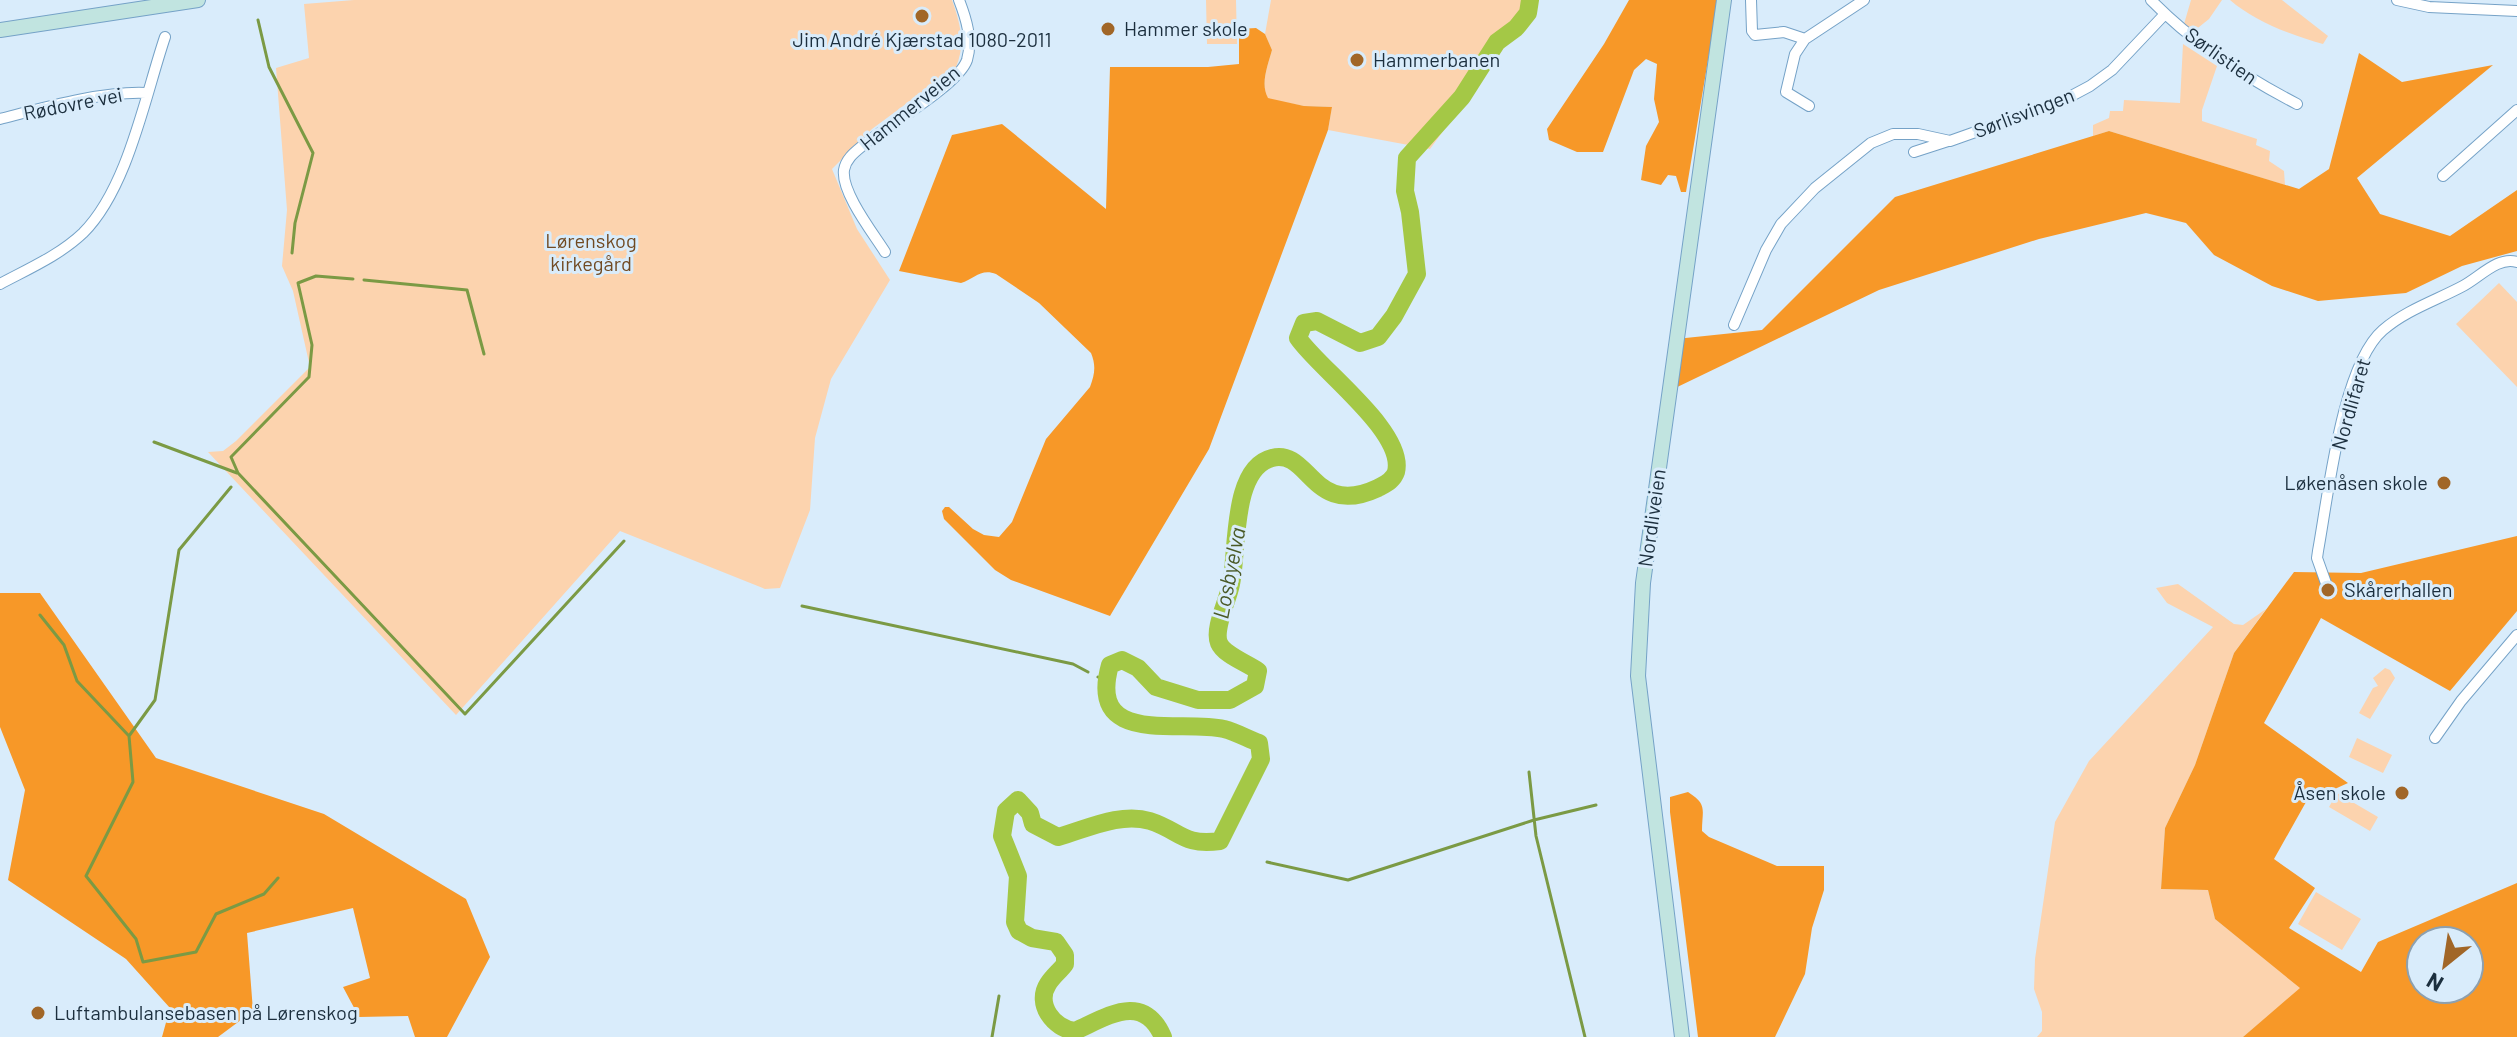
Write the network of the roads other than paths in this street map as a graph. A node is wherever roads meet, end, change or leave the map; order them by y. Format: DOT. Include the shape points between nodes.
graph roads {
  1 [pos="959,0"];
  2 [pos="1724,0"];
  3 [pos="1751,0"];
  4 [pos="1864,0"];
  5 [pos="2151,0"];
  6 [pos="2397,0"];
  7 [pos="189,1"];
  8 [pos="2517,11"];
  9 [pos="2165,14"];
  10 [pos="0,30"];
  11 [pos="165,37"];
  12 [pos="1805,39"];
  13 [pos="146,93"];
  14 [pos="2297,104"];
  15 [pos="1809,106"];
  16 [pos="2517,110"];
  17 [pos="0,119"];
  18 [pos="1950,141"];
  19 [pos="1914,152"];
  20 [pos="2443,176"];
  21 [pos="885,252"];
  22 [pos="2517,262"];
  23 [pos="0,284"];
  24 [pos="1734,325"];
  25 [pos="2327,586"];
  26 [pos="2517,635"];
  27 [pos="2435,738"];
  28 [pos="1682,1037"];
  1 -- 21 [label="street, Hammerveien" via="969,40 961,70 861,147 843,171 850,196"];
  2 -- 28 [label="main road, Nordliveien" via="1643,583 1638,653"];
  3 -- 12 [label="street" via="1755,35 1784,32"];
  4 -- 12 [label="street"];
  5 -- 9 [label="street, Sørlistien"];
  6 -- 8 [label="street" via="2429,7"];
  7 -- 10 [label="main road"];
  9 -- 14 [label="street, Sørlistien" via="2233,68"];
  9 -- 18 [label="street, Sørlisvingen" via="2090,86"];
  11 -- 13 [label="street"];
  12 -- 15 [label="street" via="1795,54 1786,92"];
  13 -- 17 [label="street, Rødovre vei"];
  13 -- 23 [label="street" via="116,186 98,215 54,255"];
  16 -- 20 [label="street"];
  18 -- 19 [label="street, Sørlisvingen"];
  18 -- 24 [label="street, Sørlisvingen" via="1893,134 1871,143 1815,188 1781,224"];
  22 -- 25 [label="street, Nordlifaret" via="2500,262 2418,308 2382,331 2365,351 2342,426 2318,551"];
  26 -- 27 [label="street"];
}
